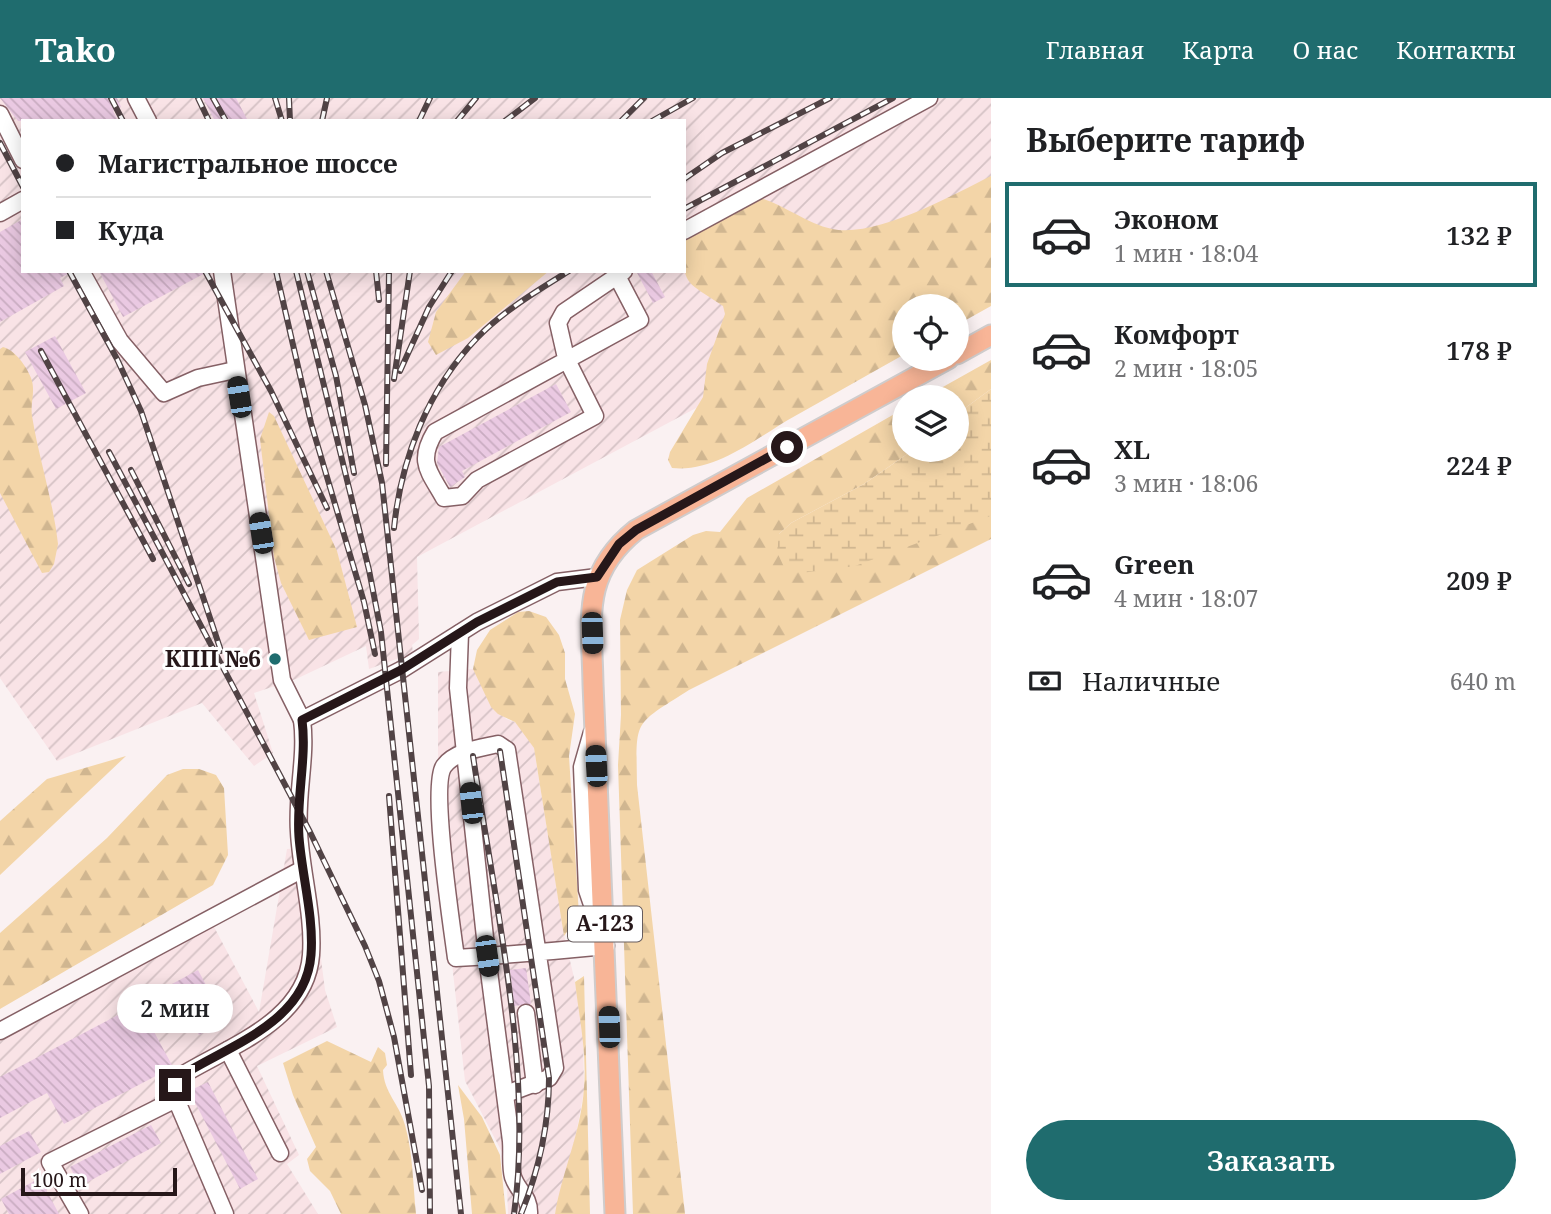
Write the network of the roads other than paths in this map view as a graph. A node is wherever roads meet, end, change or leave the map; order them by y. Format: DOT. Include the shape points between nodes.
graph roads {
  1 [pos="136,98"];
  2 [pos="929,98"];
  3 [pos="0,114"];
  4 [pos="147,119"];
  5 [pos="21,156"];
  6 [pos="21,201"];
  7 [pos="0,213"];
  8 [pos="686,230"];
  9 [pos="82,273"];
  10 [pos="222,273"];
  11 [pos="621,274"];
  12 [pos="991,335"];
  13 [pos="969,347"];
  14 [pos="566,358"];
  15 [pos="235,370"];
  16 [pos="926,371"];
  17 [pos="597,577"];
  18 [pos="460,633"];
  19 [pos="302,720"];
  20 [pos="466,752"];
  21 [pos="301,870"];
  22 [pos="606,946"];
  23 [pos="539,952"];
  24 [pos="487,956"];
  25 [pos="526,1013"];
  26 [pos="0,1031"];
  27 [pos="228,1050"];
  28 [pos="535,1085"];
  29 [pos="506,1094"];
  30 [pos="176,1098"];
  31 [pos="280,1153"];
  32 [pos="80,1214"];
  33 [pos="225,1214"];
  34 [pos="529,1214"];
  35 [pos="615,1214"];
  1 -- 4 [label="lane"];
  2 -- 8 [label="lane"];
  3 -- 5 [label="lane"];
  6 -- 7 [label="lane"];
  9 -- 15 [label="lane" via="120,341 163,393 198,378"];
  10 -- 15 [label="lane"];
  11 -- 14 [label="lane" via="560,317 557,330"];
  11 -- 14 [label="lane" via="640,320"];
  12 -- 13 [label="main road"];
  14 -- 14 [label="lane" via="595,416 477,480 462,496 444,498 425,464 425,448 435,432"];
  15 -- 19 [label="lane" via="282,680"];
  16 -- 17 [label="main road, А-123" via="636,530 619,544"];
  17 -- 18 [label="lane" via="557,582"];
  17 -- 22 [label="main road, А-123" via="592,600 594,725"];
  18 -- 19 [label="lane" via="401,670"];
  18 -- 20 [label="lane" via="458,688"];
  19 -- 21 [label="lane" via="297,807"];
  20 -- 23 [label="lane" via="498,744 507,750"];
  20 -- 24 [label="lane"];
  20 -- 24 [label="lane" via="440,772 442,839 456,958"];
  21 -- 26 [label="lane"];
  21 -- 27 [label="lane" via="310,937 306,979 281,1014"];
  22 -- 23 [label="lane"];
  22 -- 35 [label="main road, А-123"];
  23 -- 24 [label="lane"];
  23 -- 28 [label="lane" via="555,1068"];
  24 -- 29 [label="lane"];
  25 -- 28 [label="lane"];
  27 -- 30 [label="lane" via="179,1077"];
  27 -- 31 [label="lane"];
  28 -- 29 [label="lane"];
  29 -- 34 [label="lane" via="512,1171 528,1198"];
  30 -- 32 [label="lane" via="50,1162"];
  30 -- 33 [label="lane"];
}
